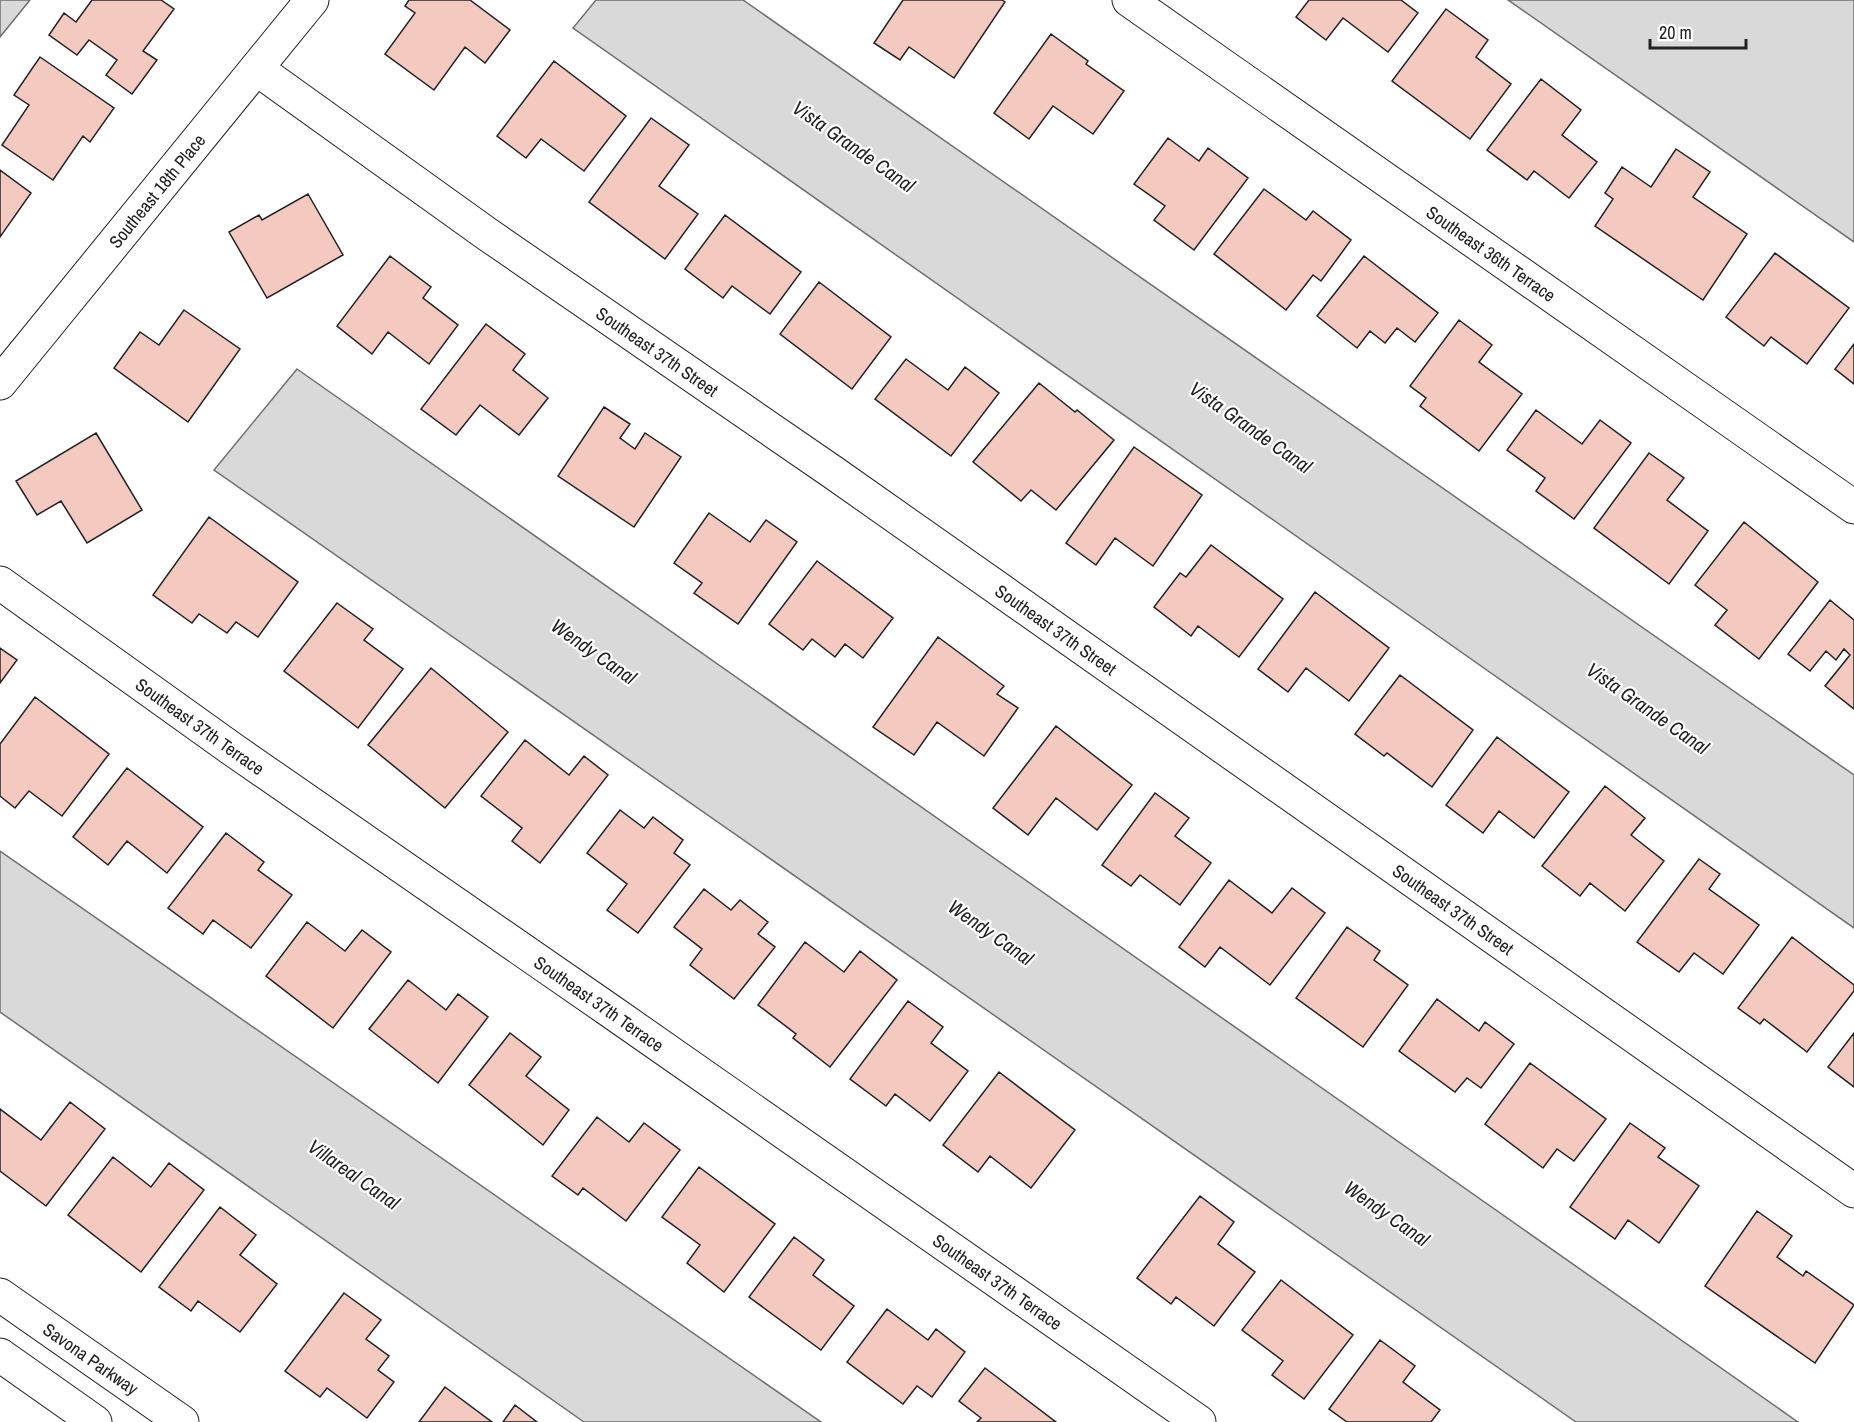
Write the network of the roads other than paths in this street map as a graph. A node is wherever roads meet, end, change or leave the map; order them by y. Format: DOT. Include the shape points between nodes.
graph roads {
  1 [pos="312,0"];
  2 [pos="1129,0"];
  3 [pos="257,69"];
  4 [pos="0,383"];
  5 [pos="1854,507"];
  6 [pos="0,583"];
  7 [pos="1854,1191"];
  8 [pos="0,1295"];
  9 [pos="0,1355"];
  10 [pos="95,1422"];
  11 [pos="182,1422"];
  12 [pos="1199,1422"];
  1 -- 3 [label="street, Southeast 18th Place"];
  2 -- 5 [label="street, Southeast 36th Terrace"];
  3 -- 4 [label="street, Southeast 18th Place"];
  3 -- 7 [label="street, Southeast 37th Street"];
  6 -- 12 [label="street, Southeast 37th Terrace"];
  8 -- 11 [label="street, Savona Parkway"];
  9 -- 10 [label="street"];
}
